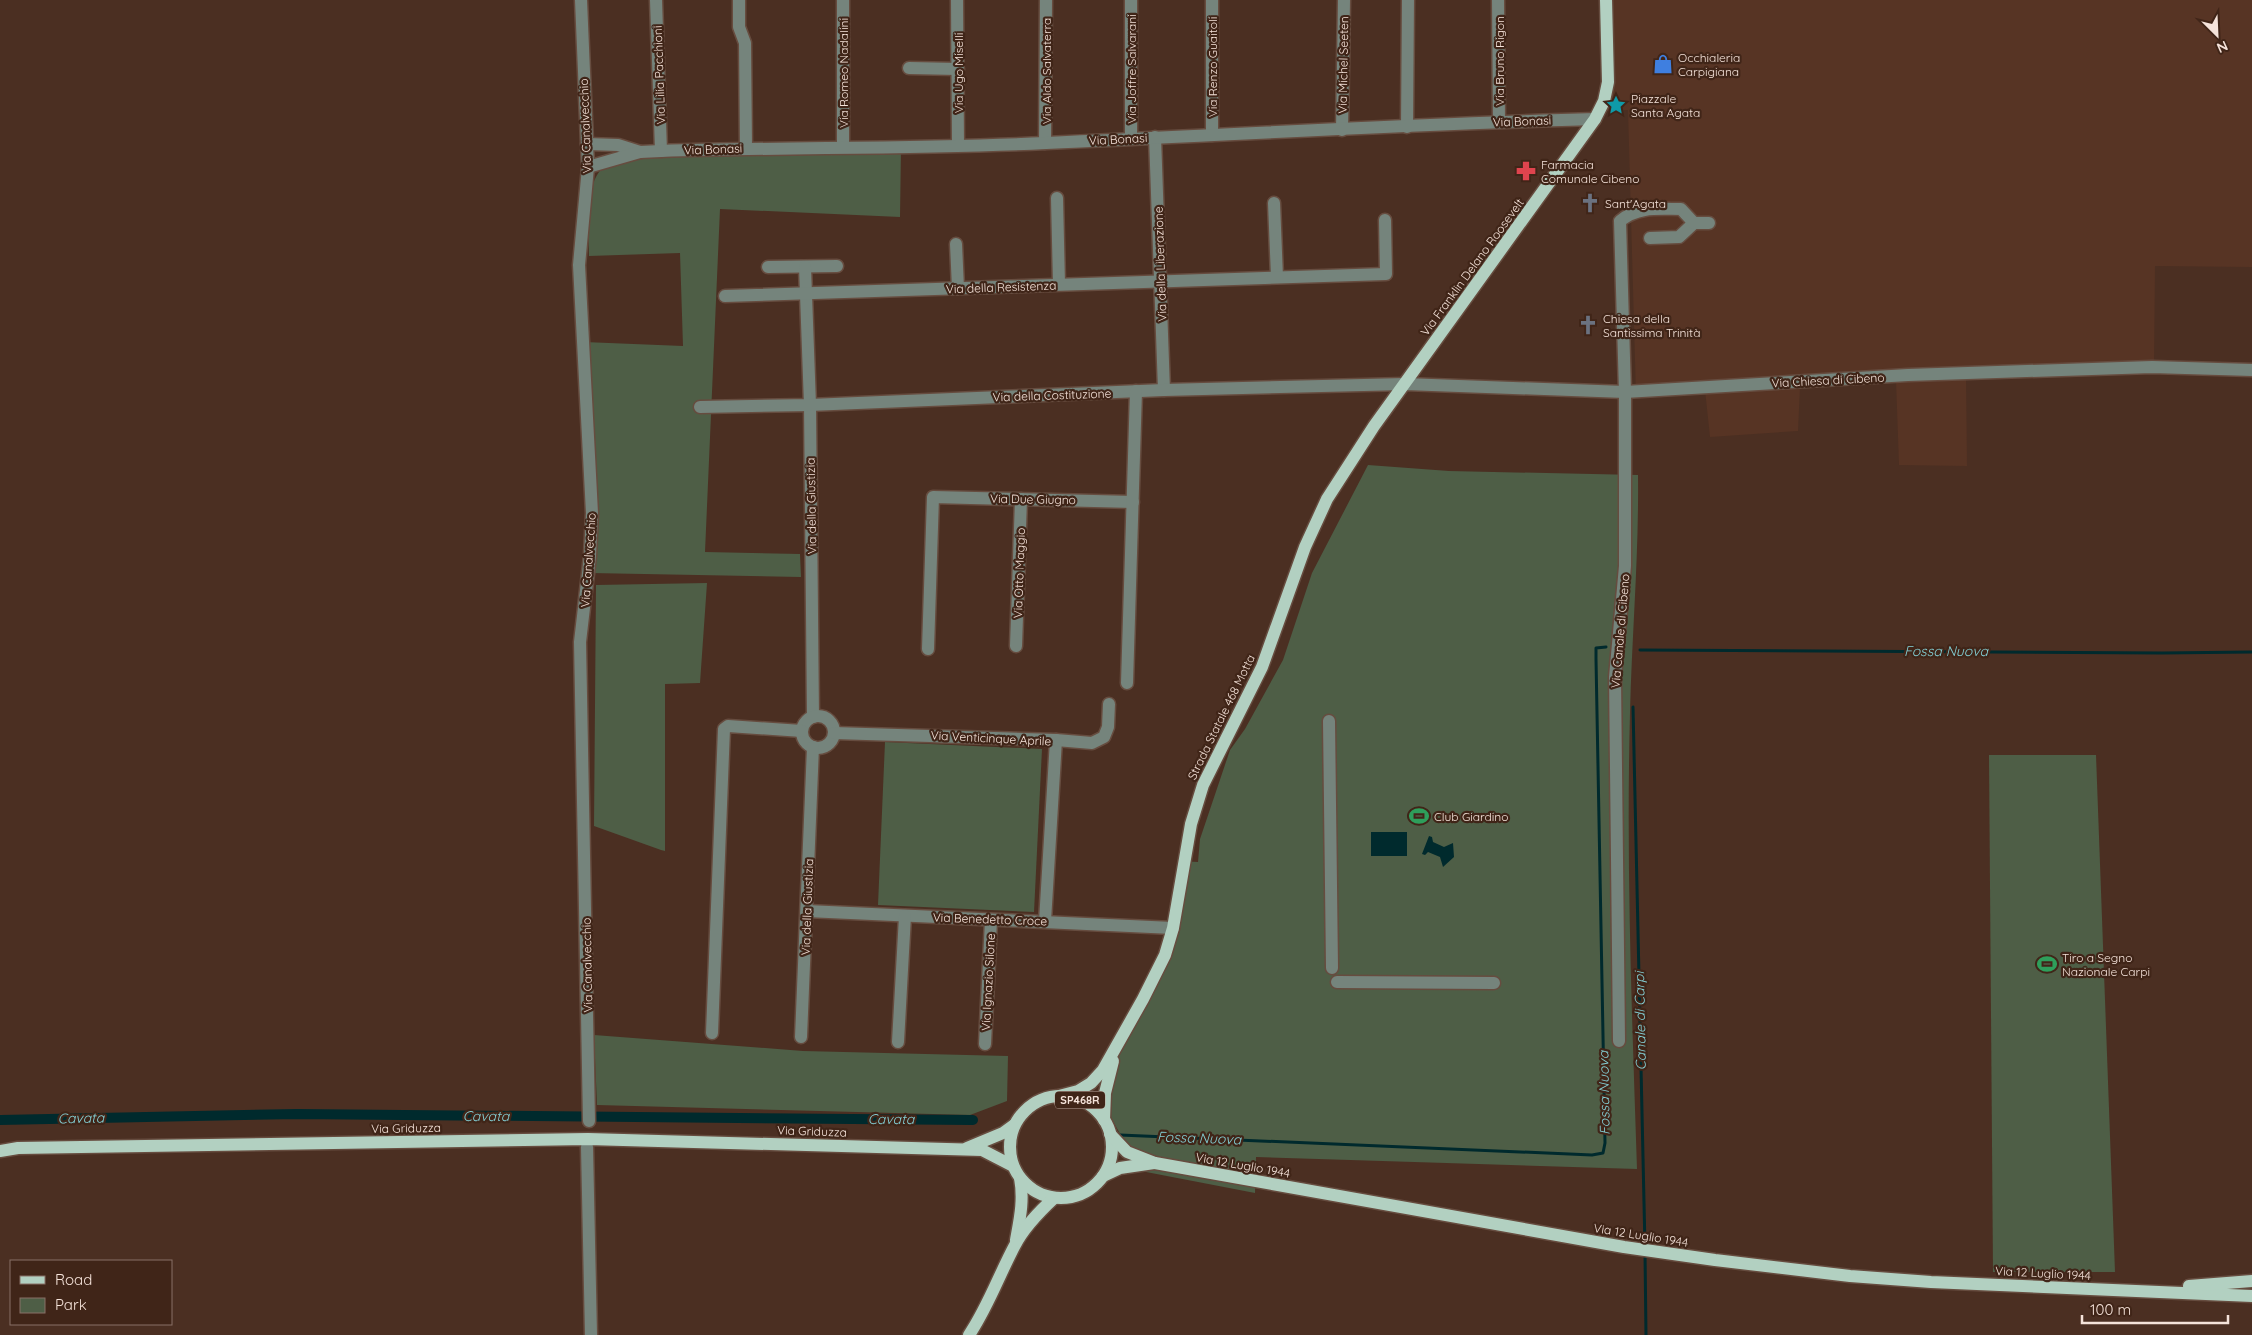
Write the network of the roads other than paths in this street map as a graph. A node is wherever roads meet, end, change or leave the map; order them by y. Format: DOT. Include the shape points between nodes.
graph roads {
  1 [pos="581,0"];
  2 [pos="656,0"];
  3 [pos="739,0"];
  4 [pos="843,0"];
  5 [pos="957,0"];
  6 [pos="1046,0"];
  7 [pos="1131,0"];
  8 [pos="1212,0"];
  9 [pos="1344,0"];
  10 [pos="1408,0"];
  11 [pos="1498,0"];
  12 [pos="1606,0"];
  13 [pos="909,68"];
  14 [pos="958,69"];
  15 [pos="1595,119"];
  16 [pos="1499,121"];
  17 [pos="1407,127"];
  18 [pos="1342,130"];
  19 [pos="1212,135"];
  20 [pos="1130,138"];
  21 [pos="1154,138"];
  22 [pos="1045,143"];
  23 [pos="586,144"];
  24 [pos="958,145"];
  25 [pos="843,146"];
  26 [pos="746,148"];
  27 [pos="661,151"];
  28 [pos="640,152"];
  29 [pos="588,167"];
  30 [pos="1057,198"];
  31 [pos="1274,203"];
  32 [pos="1385,220"];
  33 [pos="1694,222"];
  34 [pos="1709,223"];
  35 [pos="1650,238"];
  36 [pos="956,244"];
  37 [pos="837,266"];
  38 [pos="768,267"];
  39 [pos="805,267"];
  40 [pos="1277,277"];
  41 [pos="1162,281"];
  42 [pos="1059,284"];
  43 [pos="958,288"];
  44 [pos="804,295"];
  45 [pos="725,296"];
  46 [pos="2252,370"];
  47 [pos="1405,384"];
  48 [pos="1164,390"];
  49 [pos="1136,391"];
  50 [pos="1625,392"];
  51 [pos="810,405"];
  52 [pos="700,407"];
  53 [pos="1021,499"];
  54 [pos="1133,502"];
  55 [pos="1016,646"];
  56 [pos="928,648"];
  57 [pos="1127,683"];
  58 [pos="1109,704"];
  59 [pos="813,717"];
  60 [pos="1329,721"];
  61 [pos="802,732"];
  62 [pos="834,733"];
  63 [pos="1056,740"];
  64 [pos="813,747"];
  65 [pos="807,911"];
  66 [pos="905,916"];
  67 [pos="991,920"];
  68 [pos="1045,921"];
  69 [pos="1173,928"];
  70 [pos="1332,968"];
  71 [pos="1337,982"];
  72 [pos="1494,983"];
  73 [pos="712,1033"];
  74 [pos="802,1036"];
  75 [pos="1619,1041"];
  76 [pos="898,1042"];
  77 [pos="984,1044"];
  78 [pos="1115,1052"];
  79 [pos="1059,1096"];
  80 [pos="589,1115"];
  81 [pos="1104,1120"];
  82 [pos="1014,1125"];
  83 [pos="1110,1134"];
  84 [pos="587,1146"];
  85 [pos="963,1149"];
  86 [pos="0,1151"];
  87 [pos="1154,1163"];
  88 [pos="1013,1166"];
  89 [pos="1103,1176"];
  90 [pos="1020,1178"];
  91 [pos="1054,1198"];
  92 [pos="1015,1244"];
  93 [pos="2252,1281"];
  94 [pos="2129,1291"];
  95 [pos="2252,1296"];
  96 [pos="591,1335"];
  97 [pos="970,1335"];
  1 -- 23 [label="street, Via Canalvecchio"];
  2 -- 27 [label="street, Via Lilia Pacchioni"];
  3 -- 26 [label="street" via="739,27 745,43"];
  4 -- 25 [label="street, Via Romeo Nadalini"];
  5 -- 14 [label="street, Via Ugo Miselli"];
  6 -- 22 [label="street, Via Aldo Salvaterra"];
  7 -- 20 [label="street, Via Joffre Salvarani"];
  8 -- 19 [label="street, Via Renzo Guaitoli"];
  9 -- 18 [label="street, Via Michel Seeten"];
  10 -- 17 [label="street"];
  11 -- 16 [label="street, Via Bruno Rigon"];
  12 -- 15 [label="main road, Via Franklin Delano Roosevelt" via="1608,82 1604,101"];
  13 -- 14 [label="street"];
  14 -- 24 [label="street, Via Ugo Miselli"];
  15 -- 16 [label="street, Via Bonasi"];
  15 -- 47 [label="main road, Via Franklin Delano Roosevelt"];
  16 -- 17 [label="street, Via Bonasi"];
  17 -- 18 [label="street, Via Bonasi"];
  18 -- 19 [label="street, Via Bonasi"];
  19 -- 21 [label="street, Via Bonasi"];
  20 -- 21 [label="street, Via Bonasi"];
  20 -- 22 [label="street, Via Bonasi"];
  21 -- 41 [label="street, Via della Liberazione"];
  22 -- 24 [label="street, Via Bonasi"];
  23 -- 28 [label="street, Via Bonasi" via="618,145"];
  23 -- 29 [label="street, Via Canalvecchio"];
  24 -- 25 [label="street, Via Bonasi"];
  25 -- 26 [label="street, Via Bonasi"];
  26 -- 27 [label="street, Via Bonasi"];
  27 -- 28 [label="street, Via Bonasi"];
  28 -- 29 [label="street, Via Bonasi"];
  29 -- 80 [label="street, Via Canalvecchio" via="579,265 592,513 580,642"];
  30 -- 42 [label="street"];
  31 -- 40 [label="street"];
  32 -- 40 [label="street, Via della Resistenza" via="1386,274"];
  33 -- 34 [label="street"];
  33 -- 35 [label="street" via="1679,237"];
  33 -- 50 [label="street, Via Canale di Cibeno" via="1681,209 1643,209 1630,212 1620,220"];
  36 -- 43 [label="street"];
  37 -- 39 [label="street"];
  38 -- 39 [label="street"];
  39 -- 44 [label="street, Via della Giustizia"];
  40 -- 41 [label="street, Via della Resistenza"];
  41 -- 42 [label="street, Via della Resistenza"];
  41 -- 48 [label="street, Via della Liberazione"];
  42 -- 43 [label="street, Via della Resistenza"];
  43 -- 44 [label="street, Via della Resistenza"];
  44 -- 45 [label="street, Via della Resistenza"];
  44 -- 51 [label="street, Via della Giustizia"];
  46 -- 50 [label="street, Via Chiesa di Cibeno" via="2152,368 1908,375"];
  47 -- 48 [label="street, Via della Costituzione"];
  47 -- 50 [label="street, Via Chiesa di Cibeno"];
  47 -- 69 [label="main road, Strada Statale 468 Motta" via="1348,463 1327,499 1304,547 1262,666 1202,785 1191,824"];
  48 -- 49 [label="street, Via della Costituzione"];
  49 -- 51 [label="street, Via della Costituzione"];
  49 -- 54 [label="street"];
  50 -- 75 [label="street, Via Canale di Cibeno" via="1625,566 1615,677"];
  51 -- 52 [label="street, Via della Costituzione"];
  51 -- 59 [label="street, Via della Giustizia"];
  53 -- 54 [label="street, Via Due Giugno"];
  53 -- 55 [label="street, Via Otto Maggio"];
  53 -- 56 [label="street, Via Due Giugno" via="933,498"];
  54 -- 57 [label="street"];
  58 -- 63 [label="street" via="1104,737 1092,743"];
  59 -- 61 [label="street" via="804,725"];
  59 -- 62 [label="street" via="825,718"];
  60 -- 70 [label="street"];
  61 -- 64 [label="street" via="807,744"];
  61 -- 73 [label="street" via="728,726 724,729"];
  62 -- 63 [label="street, Via Venticinque Aprile"];
  62 -- 64 [label="street" via="827,745"];
  63 -- 68 [label="street, Via Venticinque Aprile"];
  64 -- 65 [label="street, Via della Giustizia"];
  65 -- 66 [label="street, Via Benedetto Croce"];
  65 -- 74 [label="street, Via della Giustizia"];
  66 -- 67 [label="street, Via Benedetto Croce"];
  66 -- 76 [label="street"];
  67 -- 68 [label="street, Via Benedetto Croce"];
  67 -- 77 [label="street, Via Ignazio Silone"];
  68 -- 69 [label="street, Via Benedetto Croce"];
  69 -- 78 [label="main road, Strada Statale 468 Motta" via="1154,979"];
  71 -- 72 [label="street"];
  78 -- 79 [label="main road" via="1091,1082 1078,1091"];
  78 -- 81 [label="main road" via="1105,1094"];
  79 -- 81 [label="main road, SP468R" via="1084,1102"];
  79 -- 82 [label="main road, SP468R" via="1032,1104"];
  81 -- 83 [label="main road, SP468R"];
  82 -- 85 [label="main road, Via Griduzza" via="1003,1133"];
  82 -- 88 [label="main road, SP468R" via="1009,1152"];
  83 -- 87 [label="main road" via="1128,1152"];
  83 -- 89 [label="main road, SP468R" via="1111,1156"];
  84 -- 96 [label="street"];
  85 -- 86 [label="main road, Via Griduzza" via="588,1139"];
  85 -- 88 [label="main road, Via Griduzza" via="982,1150"];
  87 -- 89 [label="main road" via="1120,1168"];
  87 -- 94 [label="main road, Via 12 Luglio 1944" via="1656,1252 1850,1276"];
  88 -- 90 [label="main road, SP468R"];
  89 -- 91 [label="main road, SP468R" via="1082,1194"];
  90 -- 91 [label="main road, SP468R" via="1029,1188"];
  90 -- 92 [label="main road, SP468R" via="1022,1206"];
  91 -- 92 [label="main road, SP468R" via="1036,1215"];
  92 -- 97 [label="main road, SP468R"];
  93 -- 94 [label="main road, Via 12 Luglio 1944"];
  94 -- 95 [label="main road, Via 12 Luglio 1944"];
}
